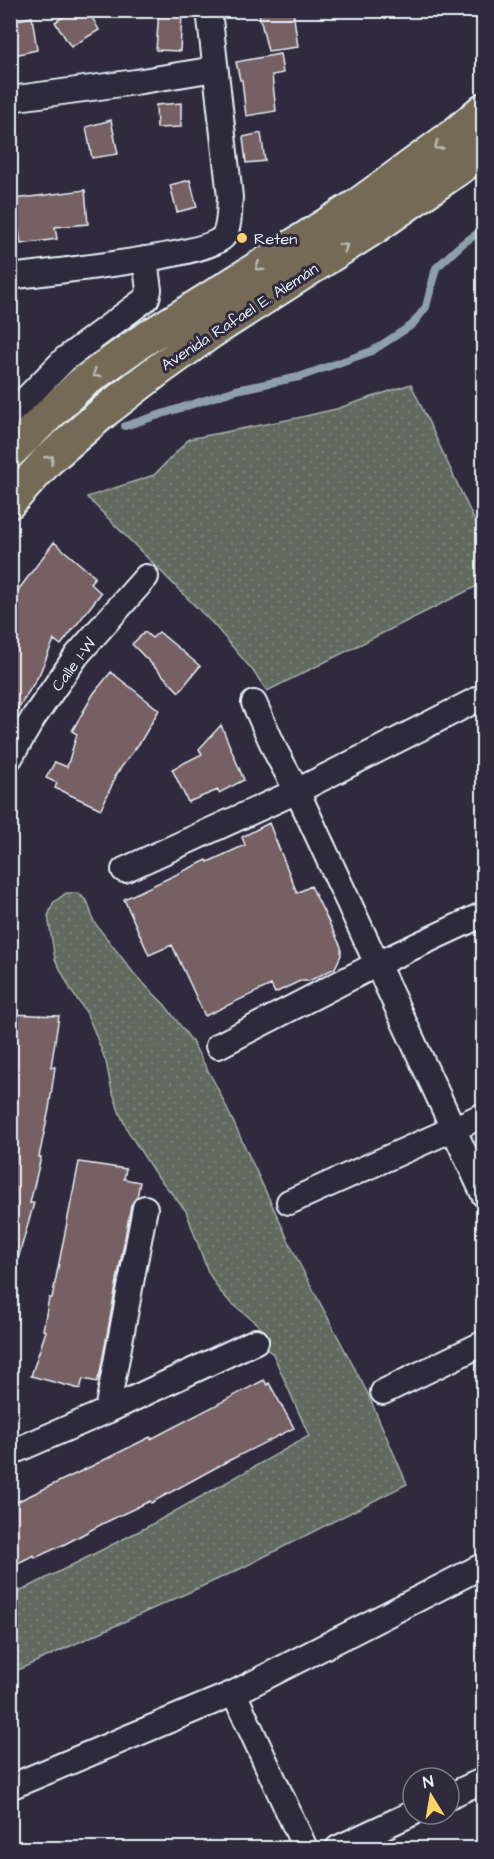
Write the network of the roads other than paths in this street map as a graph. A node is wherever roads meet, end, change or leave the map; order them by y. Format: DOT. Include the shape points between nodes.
graph roads {
  1 [pos="209,10"];
  2 [pos="215,69"];
  3 [pos="10,99"];
  4 [pos="483,110"];
  5 [pos="483,149"];
  6 [pos="145,260"];
  7 [pos="10,277"];
  8 [pos="10,415"];
  9 [pos="10,452"];
  10 [pos="10,502"];
  11 [pos="146,577"];
  12 [pos="483,696"];
  13 [pos="254,703"];
  14 [pos="10,758"];
  15 [pos="297,791"];
  16 [pos="124,870"];
  17 [pos="483,914"];
  18 [pos="377,964"];
  19 [pos="218,1046"];
  20 [pos="483,1115"];
  21 [pos="453,1129"];
  22 [pos="483,1195"];
  23 [pos="289,1202"];
  24 [pos="145,1208"];
  25 [pos="256,1341"];
  26 [pos="483,1343"];
  27 [pos="383,1392"];
  28 [pos="107,1411"];
  29 [pos="10,1453"];
  30 [pos="483,1565"];
  31 [pos="234,1693"];
  32 [pos="483,1780"];
  33 [pos="10,1787"];
  34 [pos="461,1790"];
  35 [pos="401,1819"];
  36 [pos="306,1848"];
  37 [pos="338,1848"];
  1 -- 2 [label="street"];
  2 -- 3 [label="street"];
  2 -- 6 [label="street" via="230,197 223,237 195,249"];
  4 -- 9 [label="main road, Avenida Rafael E. Alemán, one-way" via="356,206 140,342 81,384"];
  10 -- 5 [label="main road, Avenida Rafael E. Alemán, one-way" via="48,460 154,373 377,226"];
  6 -- 7 [label="street"];
  6 -- 8 [label="street" via="147,298 65,359"];
  11 -- 14 [label="street, Calle 1-W" via="77,655"];
  12 -- 15 [label="street"];
  13 -- 15 [label="street"];
  15 -- 16 [label="street"];
  15 -- 18 [label="street"];
  17 -- 18 [label="street"];
  18 -- 19 [label="street"];
  18 -- 21 [label="street"];
  20 -- 21 [label="street"];
  21 -- 22 [label="street"];
  21 -- 23 [label="street"];
  24 -- 28 [label="street"];
  25 -- 28 [label="street"];
  26 -- 27 [label="street"];
  28 -- 29 [label="street"];
  30 -- 31 [label="street"];
  31 -- 33 [label="street"];
  31 -- 36 [label="street"];
  32 -- 34 [label="street"];
  35 -- 37 [label="street"];
}
